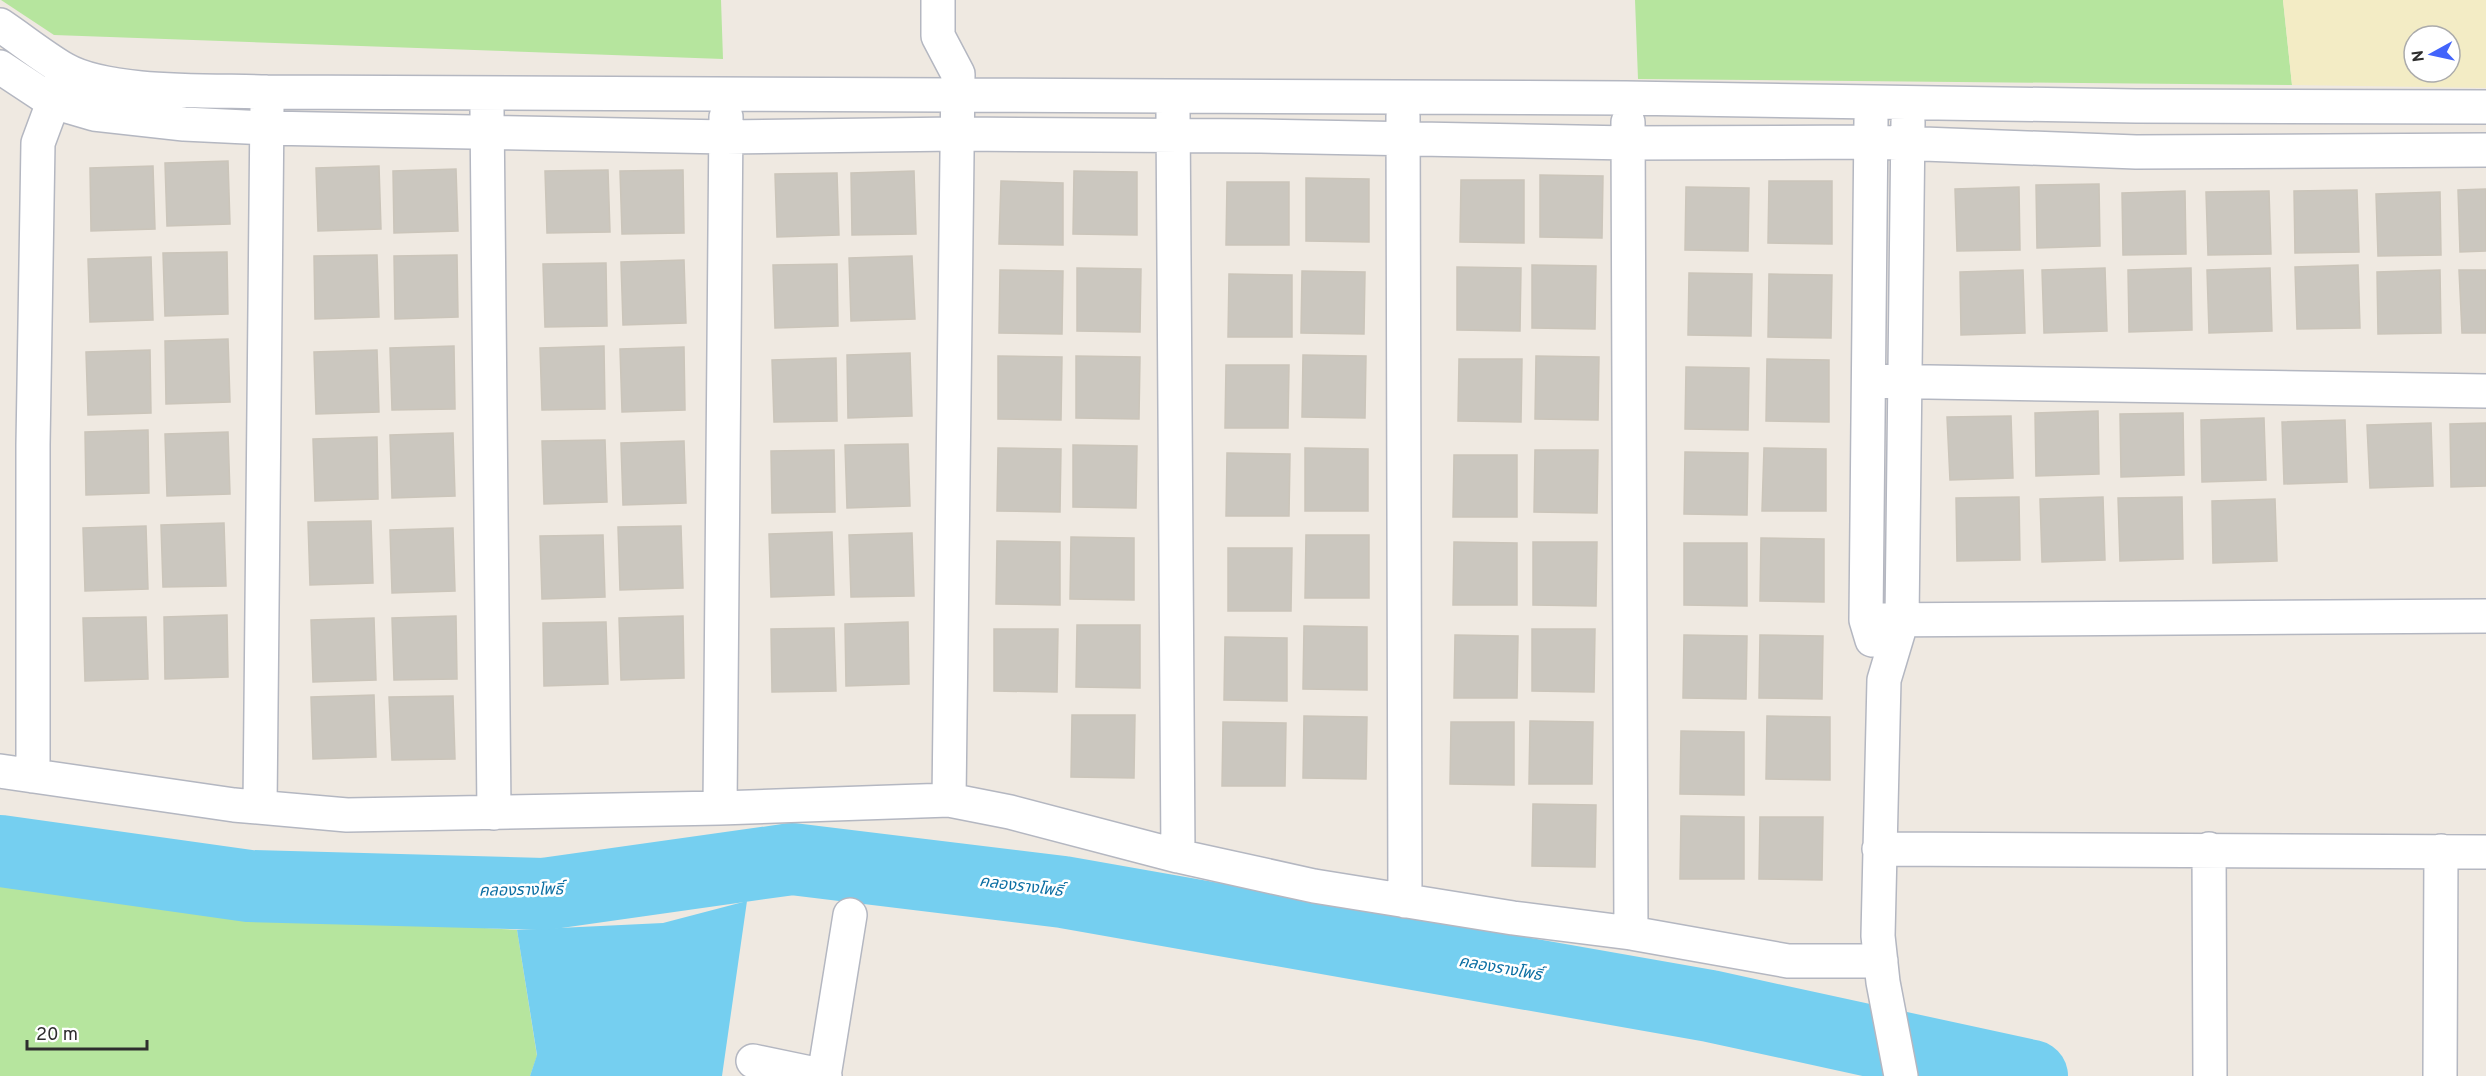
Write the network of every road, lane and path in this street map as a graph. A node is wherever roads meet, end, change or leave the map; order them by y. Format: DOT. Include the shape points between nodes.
graph roads {
  1 [pos="938,0"];
  2 [pos="0,25"];
  3 [pos="0,67"];
  4 [pos="65,70"];
  5 [pos="267,92"];
  6 [pos="487,92"];
  7 [pos="726,93"];
  8 [pos="958,95"];
  9 [pos="1173,96"];
  10 [pos="1403,98"];
  11 [pos="1626,98"];
  12 [pos="53,102"];
  13 [pos="1871,102"];
  14 [pos="1909,102"];
  15 [pos="2136,106"];
  16 [pos="2415,106"];
  17 [pos="2486,106"];
  18 [pos="266,128"];
  19 [pos="488,132"];
  20 [pos="957,134"];
  21 [pos="1173,136"];
  22 [pos="726,137"];
  23 [pos="1403,138"];
  24 [pos="1871,142"];
  25 [pos="1629,143"];
  26 [pos="1908,143"];
  27 [pos="2486,150"];
  28 [pos="2416,151"];
  29 [pos="2136,152"];
  30 [pos="1869,381"];
  31 [pos="1904,381"];
  32 [pos="2486,391"];
  33 [pos="2486,616"];
  34 [pos="1866,620"];
  35 [pos="1902,620"];
  36 [pos="1884,680"];
  37 [pos="0,771"];
  38 [pos="33,776"];
  39 [pos="949,800"];
  40 [pos="260,807"];
  41 [pos="720,808"];
  42 [pos="494,813"];
  43 [pos="1879,849"];
  44 [pos="2209,849"];
  45 [pos="2441,851"];
  46 [pos="2486,852"];
  47 [pos="1178,856"];
  48 [pos="1405,901"];
  49 [pos="850,915"];
  50 [pos="1631,933"];
  51 [pos="1882,971"];
  52 [pos="753,1061"];
  53 [pos="1902,1075"];
  54 [pos="824,1076"];
  55 [pos="2210,1076"];
  56 [pos="2440,1076"];
  1 -- 8 [label="street" via="938,36 958,74"];
  2 -- 4 [label="street"];
  3 -- 12 [label="street"];
  4 -- 5 [label="street" via="142,88"];
  4 -- 12 [label="street"];
  5 -- 6 [label="street"];
  5 -- 18 [label="street"];
  6 -- 7 [label="street"];
  6 -- 19 [label="street"];
  7 -- 8 [label="street"];
  7 -- 22 [label="street"];
  8 -- 9 [label="street"];
  8 -- 20 [label="street"];
  9 -- 10 [label="street"];
  9 -- 21 [label="street"];
  10 -- 11 [label="street"];
  10 -- 23 [label="street"];
  11 -- 13 [label="street"];
  11 -- 25 [label="street"];
  12 -- 18 [label="street" via="105,116"];
  12 -- 38 [label="street" via="38,142"];
  13 -- 14 [label="street"];
  13 -- 24 [label="street"];
  14 -- 15 [label="street"];
  14 -- 26 [label="street"];
  15 -- 16 [label="street"];
  15 -- 29 [label="street"];
  16 -- 17 [label="street"];
  16 -- 28 [label="street"];
  18 -- 19 [label="street"];
  18 -- 40 [label="street"];
  19 -- 22 [label="street"];
  19 -- 42 [label="street"];
  20 -- 21 [label="street"];
  20 -- 22 [label="street"];
  20 -- 39 [label="street"];
  21 -- 23 [label="street"];
  21 -- 47 [label="street"];
  22 -- 41 [label="street"];
  23 -- 25 [label="street"];
  23 -- 48 [label="street"];
  24 -- 25 [label="street"];
  24 -- 26 [label="street"];
  24 -- 30 [label="street"];
  25 -- 50 [label="street"];
  26 -- 29 [label="street"];
  26 -- 31 [label="street"];
  27 -- 28 [label="street"];
  28 -- 29 [label="street"];
  30 -- 31 [label="street"];
  30 -- 34 [label="street"];
  31 -- 32 [label="street"];
  31 -- 35 [label="street"];
  33 -- 35 [label="street"];
  34 -- 35 [label="street"];
  34 -- 36 [label="street"];
  35 -- 36 [label="street"];
  36 -- 43 [label="street"];
  37 -- 38 [label="street"];
  38 -- 40 [label="street"];
  39 -- 41 [label="street"];
  39 -- 47 [label="street"];
  40 -- 42 [label="street" via="347,815"];
  41 -- 42 [label="street"];
  43 -- 44 [label="street"];
  43 -- 51 [label="street" via="1878,936"];
  44 -- 45 [label="street"];
  44 -- 55 [label="street"];
  45 -- 46 [label="street"];
  45 -- 56 [label="street"];
  47 -- 48 [label="street"];
  48 -- 50 [label="street"];
  49 -- 54 [label="street"];
  50 -- 51 [label="street" via="1788,961"];
  51 -- 53 [label="street"];
  52 -- 54 [label="street"];
}
